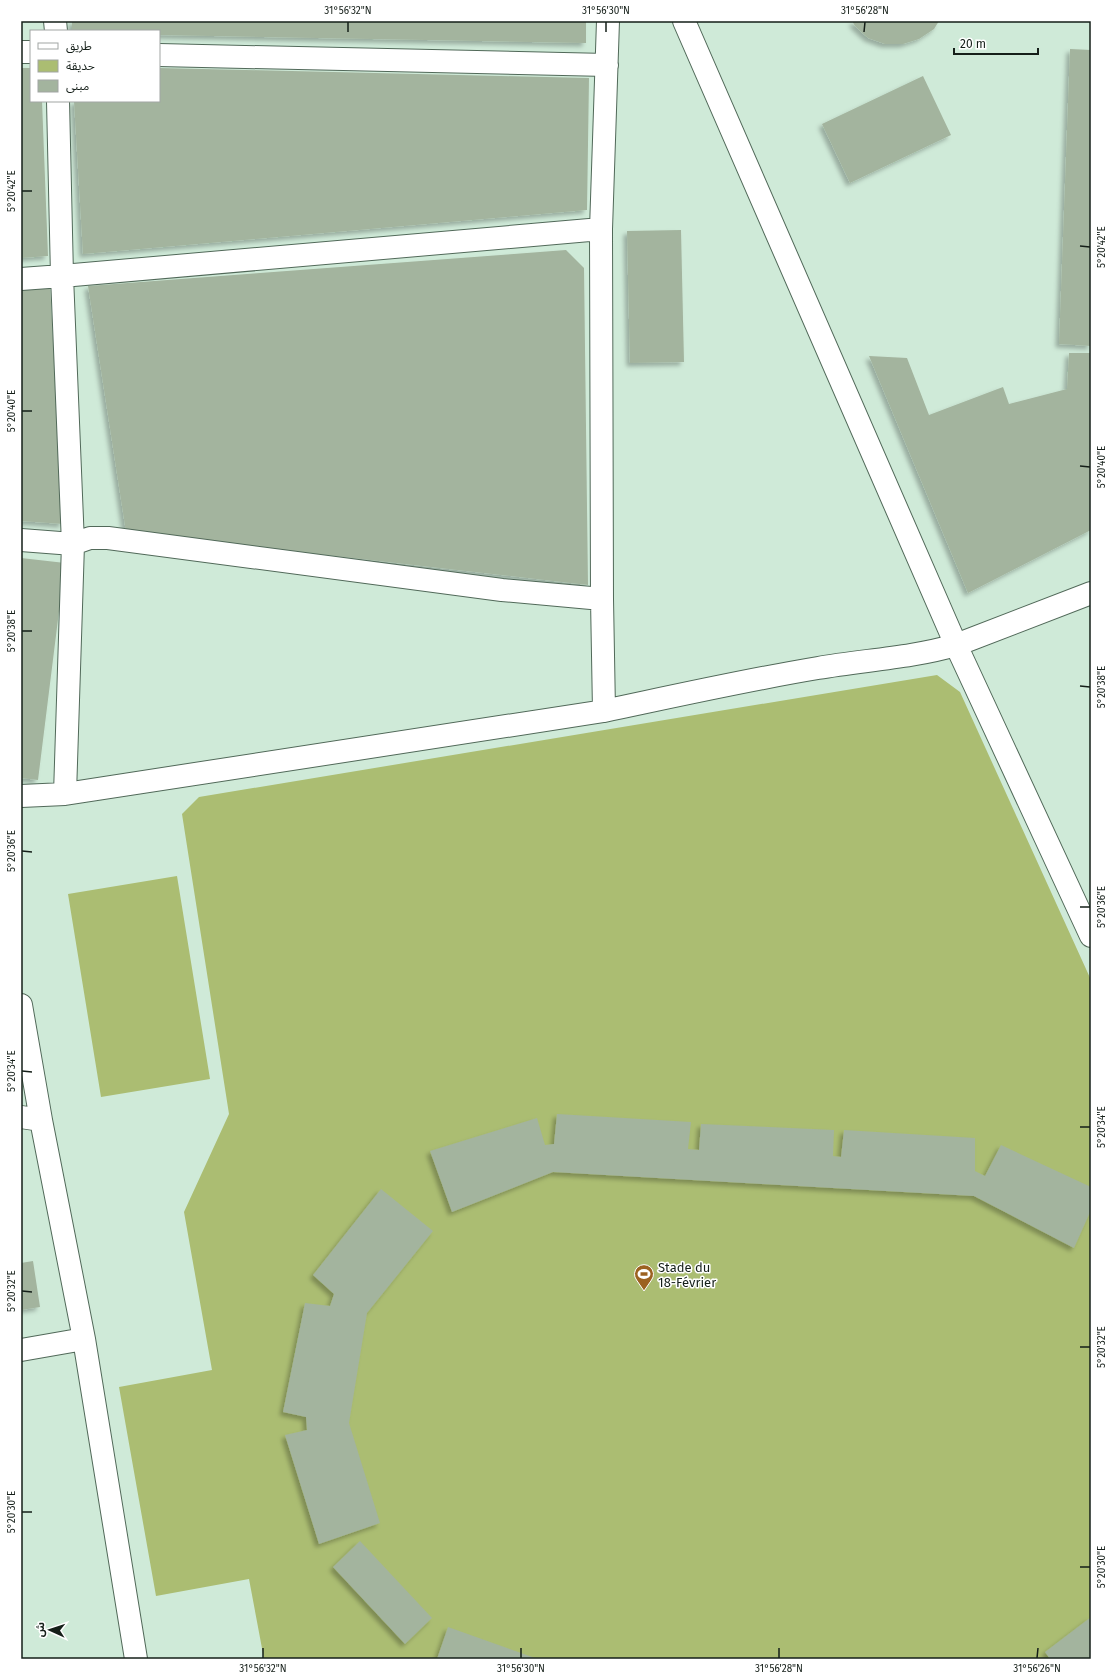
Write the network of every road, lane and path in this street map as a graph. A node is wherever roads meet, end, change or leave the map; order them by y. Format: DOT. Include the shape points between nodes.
graph roads {
  1 [pos="608,21"];
  2 [pos="684,21"];
  3 [pos="160,55"];
  4 [pos="607,65"];
  5 [pos="58,102"];
  6 [pos="600,229"];
  7 [pos="62,276"];
  8 [pos="21,279"];
  9 [pos="21,540"];
  10 [pos="73,544"];
  11 [pos="1091,593"];
  12 [pos="602,599"];
  13 [pos="956,645"];
  14 [pos="604,711"];
  15 [pos="65,794"];
  16 [pos="21,796"];
  17 [pos="1091,936"];
  18 [pos="21,1005"];
  19 [pos="31,1119"];
  20 [pos="84,1339"];
  21 [pos="21,1350"];
  22 [pos="136,1659"];
  1 -- 4 [label="street"];
  2 -- 13 [label="street"];
  3 -- 4 [label="street"];
  4 -- 6 [label="street"];
  5 -- 7 [label="street"];
  6 -- 7 [label="street"];
  6 -- 12 [label="street"];
  7 -- 8 [label="street"];
  7 -- 10 [label="street"];
  9 -- 10 [label="street"];
  10 -- 12 [label="street" via="90,538 108,538 502,590"];
  10 -- 15 [label="street"];
  11 -- 13 [label="street"];
  12 -- 14 [label="street"];
  13 -- 14 [label="street" via="906,656 725,685"];
  13 -- 17 [label="street"];
  14 -- 15 [label="street"];
  15 -- 16 [label="street"];
  18 -- 19 [label="street"];
  19 -- 20 [label="street"];
  20 -- 21 [label="street"];
  20 -- 22 [label="street"];
}
